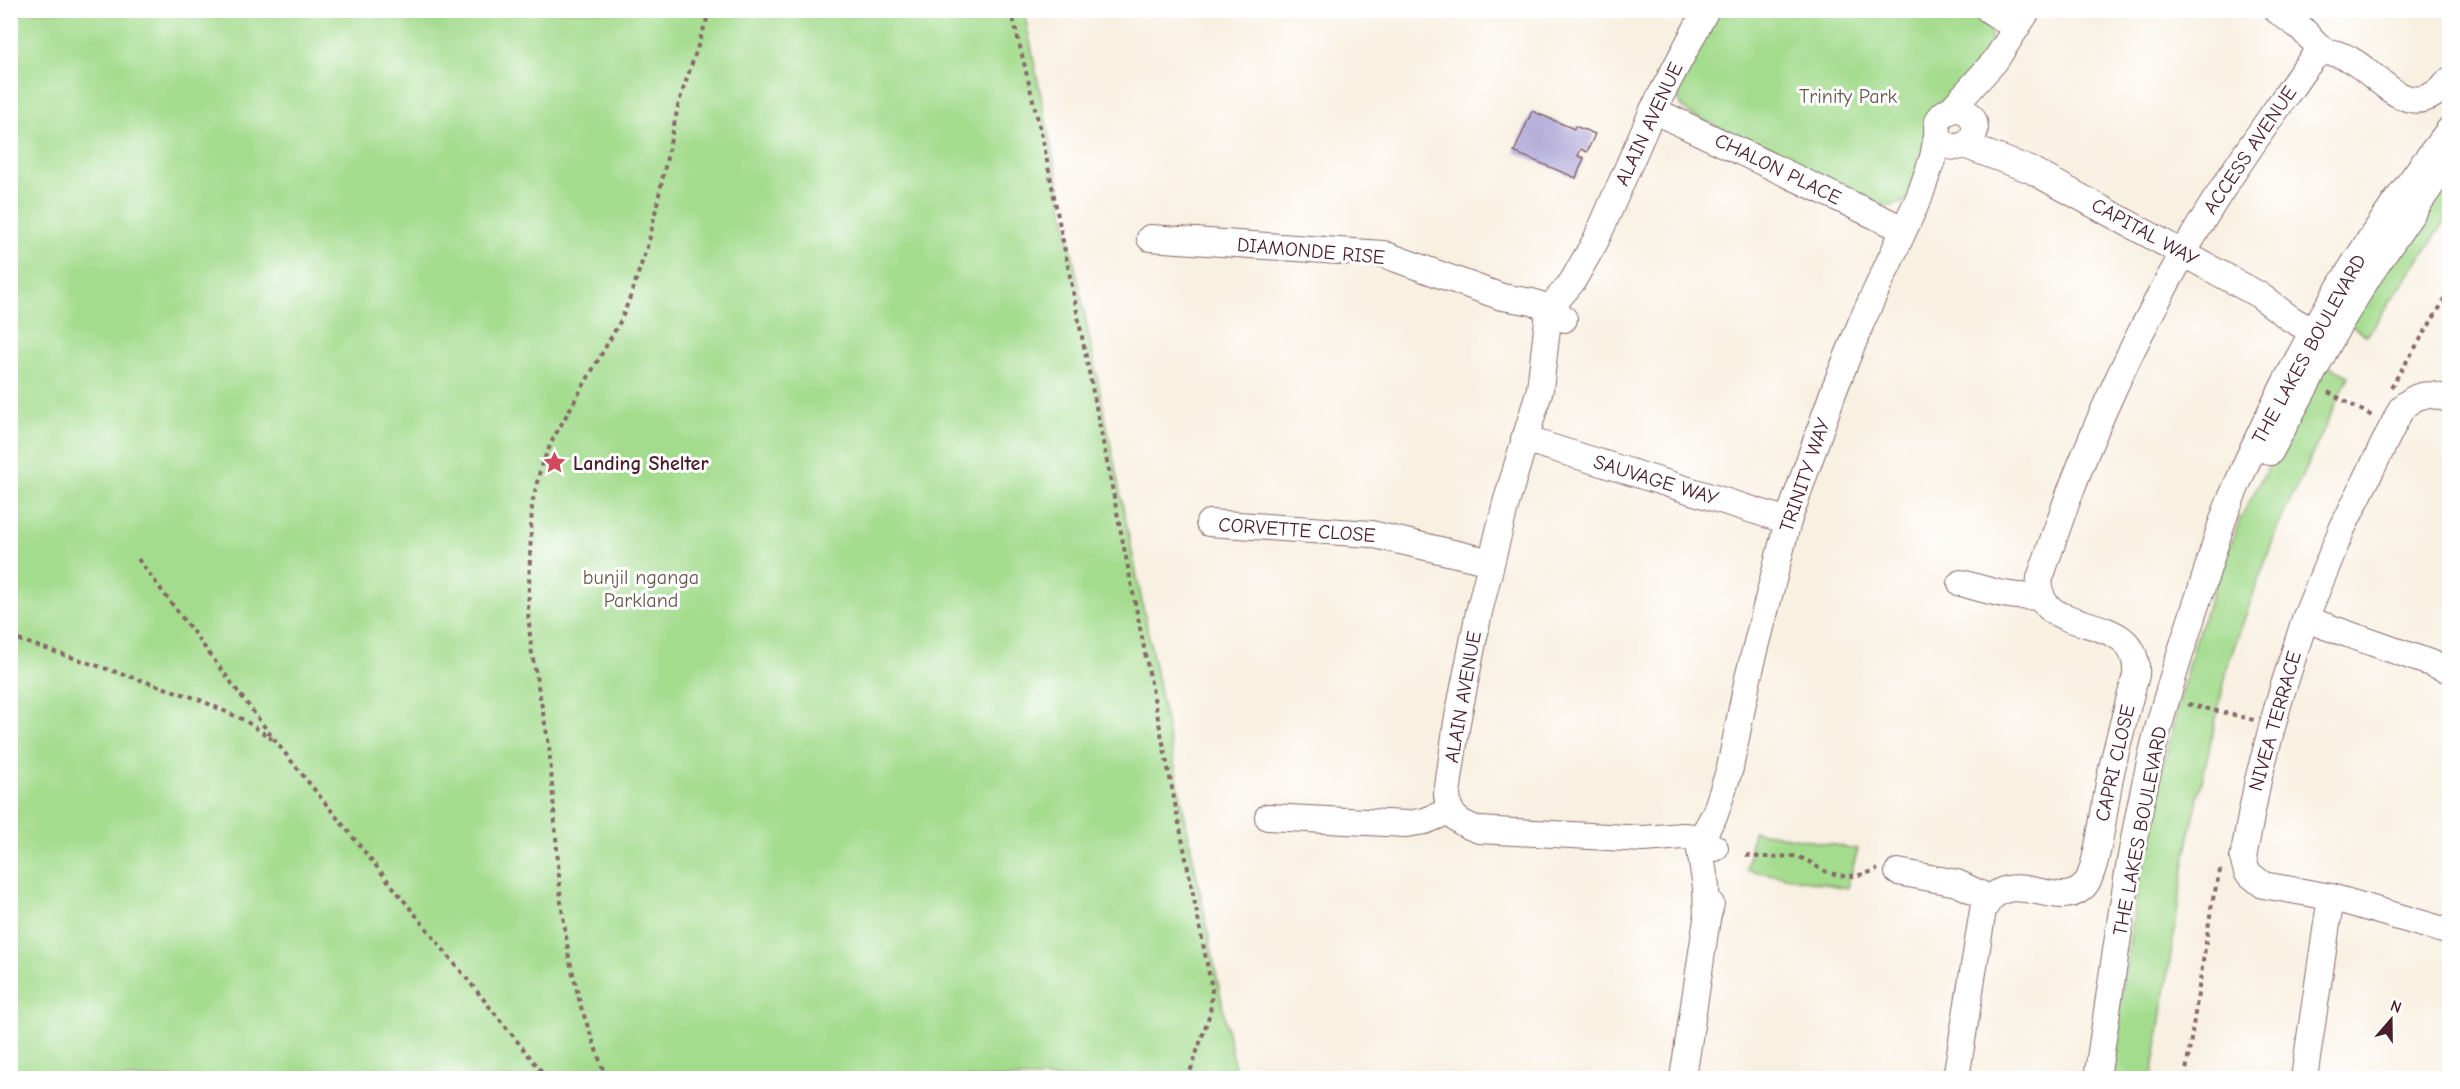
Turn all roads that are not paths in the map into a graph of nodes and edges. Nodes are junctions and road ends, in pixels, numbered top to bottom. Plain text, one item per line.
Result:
1 (1706, 10) edge
2 (1989, 10) edge
3 (2276, 10) edge
4 (2022, 19) edge
5 (2324, 52) junction
6 (2450, 80) edge
7 (1653, 110) junction
8 (2450, 129) edge
9 (1960, 130) junction
10 (2450, 158) edge
11 (1903, 229) junction
12 (1150, 238) dead end
13 (2184, 253) junction
14 (1555, 316) junction
15 (2325, 331) junction
16 (2438, 397) edge
17 (1524, 439) junction
18 (1788, 521) junction
19 (1209, 523) dead end
20 (1491, 562) junction
21 (1961, 583) dead end
22 (2202, 587) junction
23 (2040, 596) junction
24 (2305, 619) junction
25 (2450, 670) edge
26 (1450, 811) junction
27 (1268, 817) dead end
28 (1705, 846) junction
29 (1892, 869) road end
30 (2331, 897) junction
31 (1989, 898) junction
32 (2450, 932) edge
33 (1683, 1078) edge
34 (1956, 1078) edge
35 (2097, 1078) edge
36 (2304, 1078) edge

1 - 7 street, ALAIN AVENUE
2 - 4 street
3 - 5 street
4 - 9 street, TRINITY WAY
5 - 6 street
5 - 13 street, ACCESS AVENUE
7 - 11 street, CHALON PLACE
7 - 14 street, ALAIN AVENUE
8 - 15 street, THE LAKES BOULEVARD
9 - 11 street, TRINITY WAY
9 - 13 street, CAPITAL WAY
10 - 15 street, THE LAKES BOULEVARD
11 - 18 street, TRINITY WAY
12 - 14 street, DIAMONDE RISE
13 - 15 street, CAPITAL WAY
13 - 23 street
14 - 17 street, ALAIN AVENUE
15 - 22 street, THE LAKES BOULEVARD
15 - 22 street, THE LAKES BOULEVARD
16 - 24 street, NIVEA TERRACE
17 - 18 street, SAUVAGE WAY
17 - 20 street, ALAIN AVENUE
18 - 28 street, TRINITY WAY
19 - 20 street, CORVETTE CLOSE
20 - 26 street, ALAIN AVENUE
21 - 23 street
22 - 35 street, THE LAKES BOULEVARD
23 - 31 street, CAPRI CLOSE
24 - 25 street
24 - 30 street, NIVEA TERRACE
26 - 27 street
26 - 28 street
28 - 33 street, TRINITY WAY
29 - 31 street
30 - 32 street, NIVEA TERRACE
30 - 36 street
31 - 34 street

